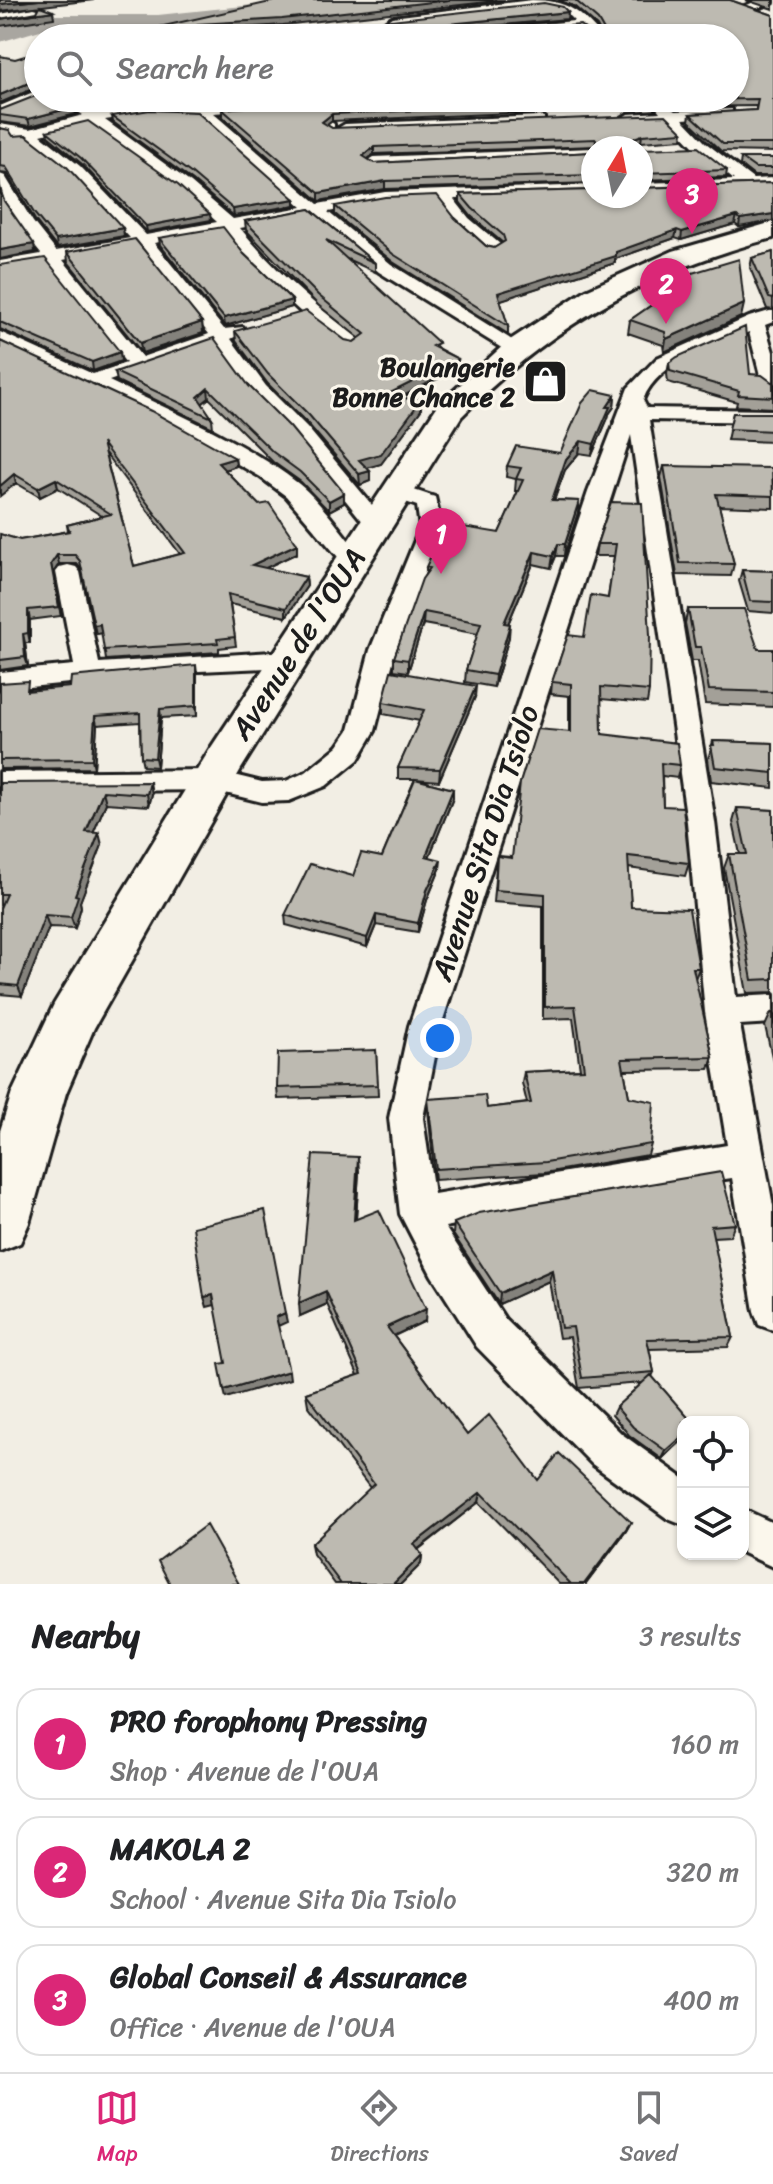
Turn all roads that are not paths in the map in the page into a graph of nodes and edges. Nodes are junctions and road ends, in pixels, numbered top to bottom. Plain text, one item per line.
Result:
1 (771, 0) edge
2 (546, 1) edge
3 (34, 12) edge
4 (773, 16) edge
5 (0, 18) edge
6 (382, 24) edge
7 (584, 24) edge
8 (24, 100) edge
9 (0, 111) edge
10 (87, 112) edge
11 (115, 112) edge
12 (204, 112) edge
13 (309, 112) edge
14 (669, 112) edge
15 (730, 112) edge
16 (672, 115) junction
17 (92, 118) junction
18 (617, 118) edge
19 (550, 120) edge
20 (497, 121) junction
21 (0, 128) edge
22 (332, 128) junction
23 (31, 134) junction
24 (0, 144) edge
25 (581, 152) edge
26 (362, 153) junction
27 (536, 154) junction
28 (716, 158) junction
29 (744, 158) edge
30 (0, 179) edge
31 (748, 183) junction
32 (773, 183) edge
33 (653, 187) edge
34 (581, 188) edge
35 (581, 190) edge
36 (410, 194) junction
37 (442, 194) junction
38 (311, 208) junction
39 (228, 223) junction
40 (773, 230) edge
41 (142, 240) junction
42 (494, 248) edge
43 (55, 258) junction
44 (0, 266) edge
45 (310, 311) junction
46 (287, 317) edge
47 (764, 318) edge
48 (249, 327) edge
49 (220, 336) junction
50 (0, 338) edge
51 (353, 343) edge
52 (513, 349) junction
53 (137, 364) junction
54 (91, 381) junction
55 (773, 387) edge
56 (636, 401) junction
57 (773, 416) edge
58 (386, 507) junction
59 (352, 559) junction
60 (68, 572) dead end
61 (288, 659) junction
62 (88, 673) junction
63 (0, 681) edge
64 (213, 780) junction
65 (0, 782) edge
66 (773, 1009) edge
67 (721, 1012) junction
68 (747, 1159) junction
69 (418, 1214) junction
70 (0, 1223) edge
71 (773, 1311) edge
72 (677, 1500) edge
73 (749, 1534) edge
74 (773, 1545) edge

1 - 4 street
2 - 6 street
2 - 7 street
3 - 5 street
8 - 9 street
10 - 17 street
11 - 17 street
12 - 38 street
13 - 22 street
14 - 16 street
15 - 16 street
16 - 18 street
16 - 28 street
17 - 23 street
17 - 39 street
19 - 20 street
20 - 22 street
20 - 27 street
21 - 23 street
22 - 26 street
23 - 24 street
23 - 41 street
25 - 27 street
26 - 27 street
26 - 36 street
27 - 34 street
28 - 29 street
28 - 31 street
30 - 43 street
31 - 32 street
31 - 33 street
35 - 37 street
36 - 37 street
36 - 38 street
37 - 42 street
38 - 39 street
38 - 52 street
39 - 41 street
39 - 45 street
40 - 52 main road, Avenue de l'OUA
41 - 43 street
41 - 49 street
43 - 44 street
43 - 53 street
45 - 46 street
45 - 51 street
47 - 55 street
47 - 56 street, Avenue Sita Dia Tsiolo
48 - 49 street
49 - 53 street
49 - 58 street
50 - 54 street
52 - 58 main road, Avenue de l'OUA
53 - 54 street
54 - 59 street
56 - 57 street
56 - 67 street
56 - 69 street, Avenue Sita Dia Tsiolo
58 - 59 main road, Avenue de l'OUA
58 - 64 street
59 - 61 main road, Avenue de l'OUA
60 - 62 street
61 - 62 street
61 - 64 main road, Avenue de l'OUA
62 - 63 street
64 - 65 street
64 - 70 main road, Avenue de l'OUA
66 - 67 street
67 - 68 street
68 - 69 street
68 - 71 street
69 - 72 street, Avenue Sita Dia Tsiolo
73 - 74 street

